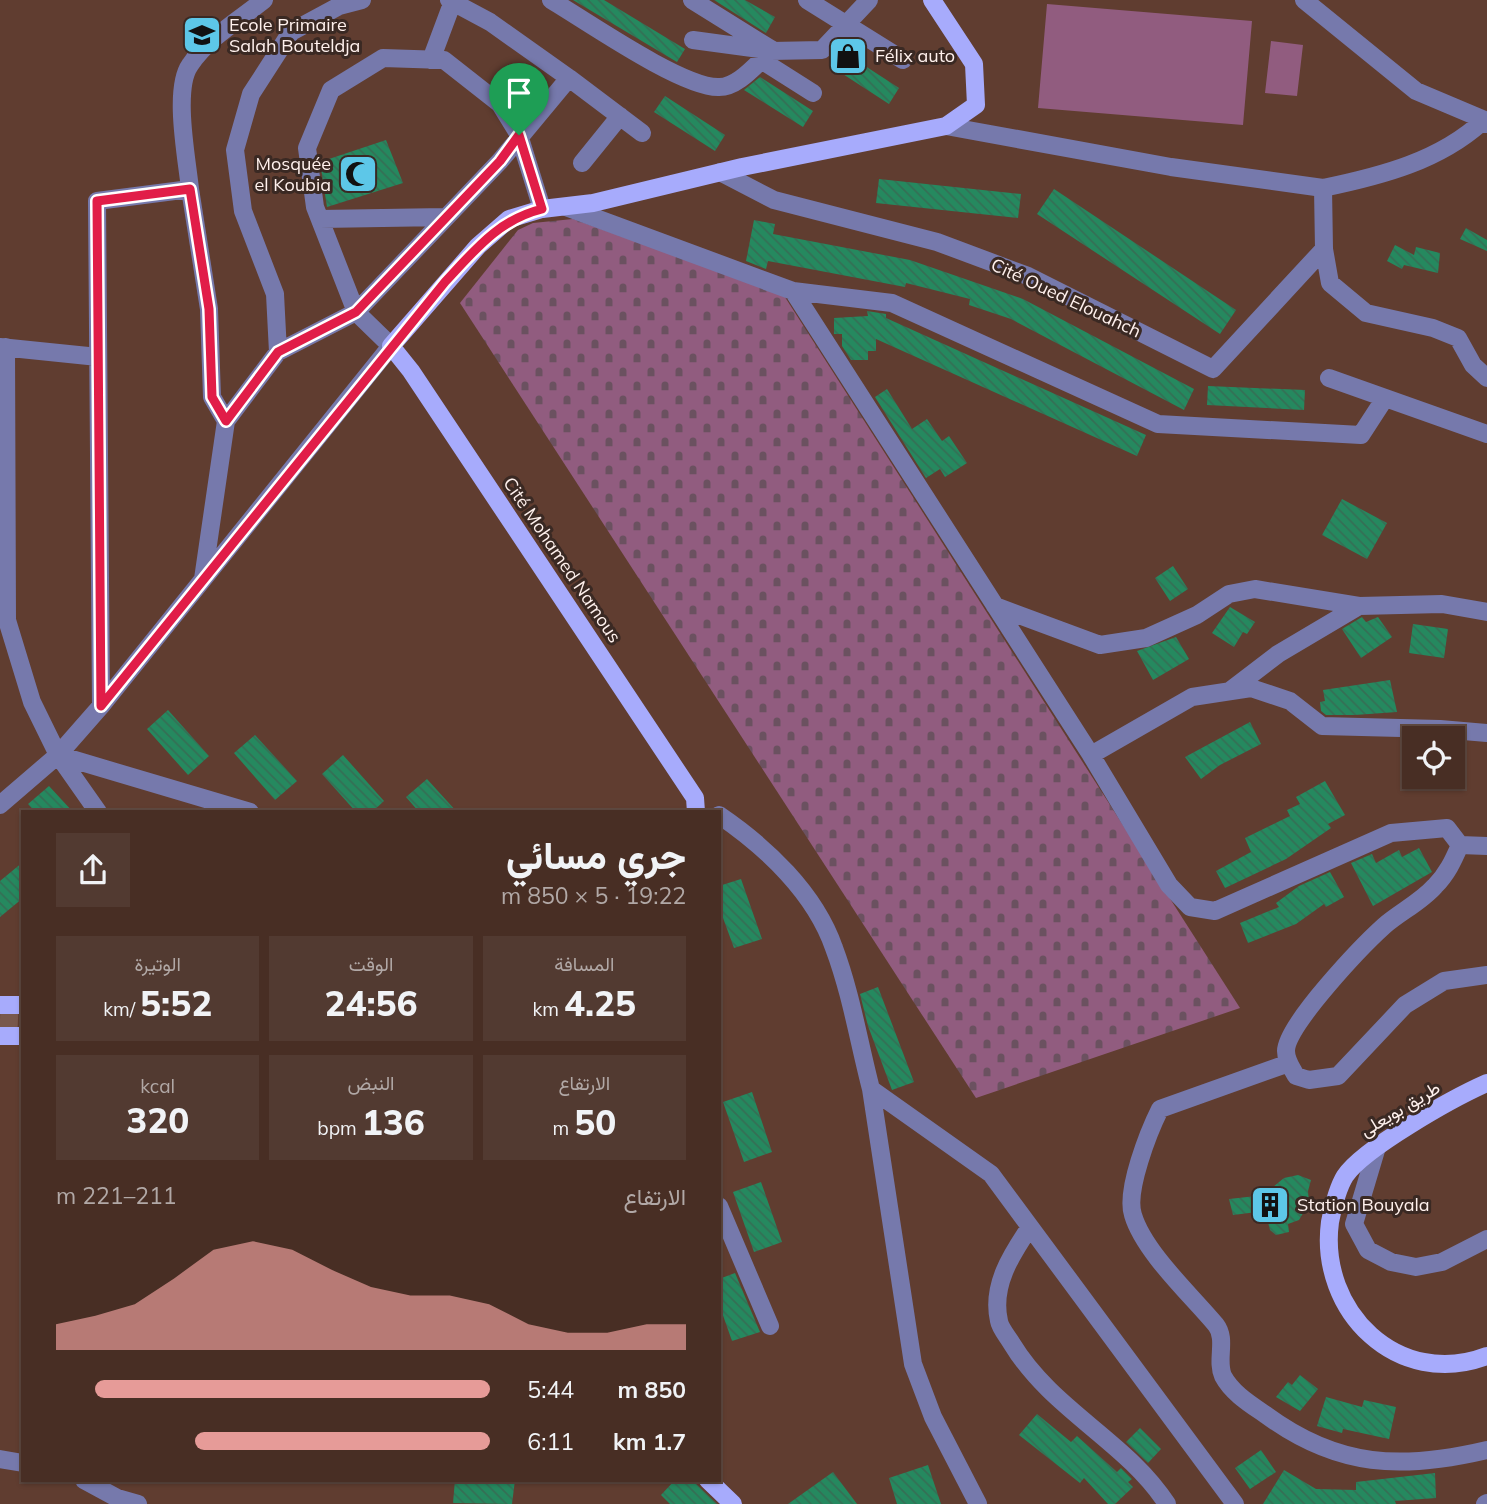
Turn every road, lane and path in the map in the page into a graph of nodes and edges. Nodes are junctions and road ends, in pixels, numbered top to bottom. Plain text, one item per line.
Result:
1 (264, 0) edge
2 (362, 0) edge
3 (551, 0) edge
4 (692, 0) edge
5 (807, 0) edge
6 (869, 0) edge
7 (932, 0) edge
8 (1304, 0) edge
9 (451, 1) edge
10 (846, 24) junction
11 (693, 40) dead end
12 (768, 54) junction
13 (431, 60) junction
14 (903, 60) dead end
15 (569, 78) junction
16 (813, 93) dead end
17 (620, 116) junction
18 (1486, 122) edge
19 (946, 126) junction
20 (642, 133) dead end
21 (519, 135) junction
22 (582, 163) dead end
23 (720, 172) junction
24 (1323, 188) junction
25 (190, 189) junction
26 (566, 207) junction
27 (542, 209) junction
28 (445, 217) junction
29 (320, 219) junction
30 (1324, 249) junction
31 (793, 291) junction
32 (356, 312) junction
33 (391, 346) junction
34 (3, 347) edge
35 (278, 352) junction
36 (98, 357) junction
37 (1329, 378) dead end
38 (1487, 378) edge
39 (1385, 398) junction
40 (226, 421) junction
41 (1487, 434) edge
42 (203, 579) junction
43 (995, 606) junction
44 (1359, 606) junction
45 (1487, 612) edge
46 (1228, 692) junction
47 (101, 706) junction
48 (1487, 733) edge
49 (58, 755) junction
50 (1091, 755) junction
51 (191, 794) junction
52 (0, 805) edge
53 (696, 805) edge
54 (97, 810) edge
55 (203, 810) edge
56 (243, 810) edge
57 (721, 816) edge
58 (1460, 845) junction
59 (1487, 846) edge
60 (1487, 975) edge
61 (0, 1004) edge
62 (21, 1005) edge
63 (0, 1035) edge
64 (21, 1036) edge
65 (1289, 1063) junction
66 (1487, 1083) edge
67 (871, 1090) junction
68 (1377, 1147) junction
69 (721, 1211) edge
70 (1030, 1227) junction
71 (1487, 1239) edge
72 (770, 1326) dead end
73 (1487, 1356) edge
74 (1487, 1450) edge
75 (0, 1459) edge
76 (21, 1463) edge
77 (89, 1482) edge
78 (710, 1482) edge
79 (118, 1494) edge
80 (138, 1504) edge
81 (733, 1504) edge
82 (978, 1504) edge
83 (1167, 1504) edge
84 (1235, 1504) edge

1 - 25 street
2 - 35 street
3 - 12 street
4 - 12 street
5 - 10 street
6 - 10 street
7 - 19 main road
8 - 18 street
9 - 13 street
9 - 15 street
10 - 12 street
10 - 14 street
11 - 12 street
12 - 16 street
13 - 21 street, Cité Mohamed Namous
13 - 29 street, Cité Mohamed Namous
15 - 17 street
15 - 21 street
17 - 20 street
17 - 22 street
18 - 24 street
19 - 23 main road
19 - 24 street
21 - 27 street, Cité Mohamed Namous
21 - 28 street
23 - 26 main road
23 - 30 street, Cité Oued Elouahch
24 - 30 street
25 - 36 street
25 - 40 street
26 - 27 main road
26 - 31 street
27 - 33 main road
28 - 29 street
28 - 32 street
29 - 32 street, Cité Mohamed Namous
30 - 38 street
31 - 39 street
31 - 43 street
32 - 33 street, Cité Mohamed Namous
32 - 35 street
33 - 42 street
33 - 53 main road, Cité Mohamed Namous
34 - 36 street
34 - 49 street
35 - 40 street
36 - 47 street
37 - 39 street
39 - 41 street
40 - 42 street
42 - 47 street
43 - 44 street
43 - 50 street
44 - 45 street
44 - 46 street
46 - 48 street
46 - 50 street
47 - 49 street
49 - 51 street
49 - 52 street
49 - 54 street
50 - 58 street
51 - 55 street
51 - 56 street
57 - 67 street
58 - 59 street
58 - 65 street
60 - 65 street
61 - 62 main road
63 - 64 main road
65 - 74 street
66 - 68 main road, طريق بويعلى
67 - 70 street
67 - 82 street
68 - 71 street
68 - 73 main road, طريق بويعلى
69 - 72 street
70 - 83 street
70 - 84 street
75 - 76 street
77 - 79 street
78 - 81 main road
79 - 80 street

